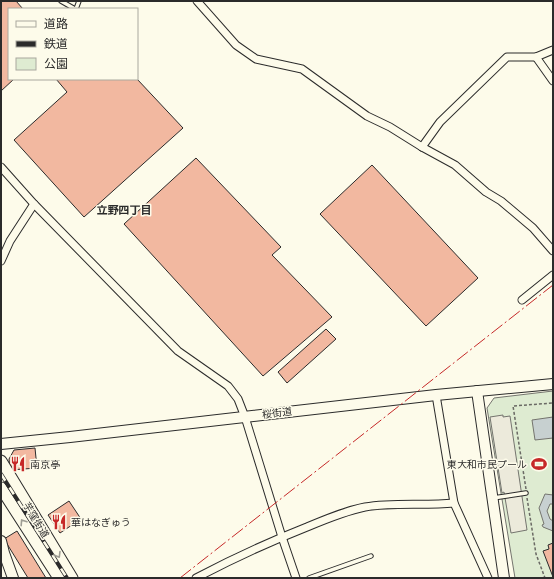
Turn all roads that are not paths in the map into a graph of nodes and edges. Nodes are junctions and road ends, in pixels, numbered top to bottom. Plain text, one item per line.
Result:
1 (61, 1) edge
2 (197, 1) edge
3 (73, 8) edge
4 (553, 50) edge
5 (536, 57) junction
6 (552, 78) edge
7 (422, 147) junction
8 (1, 167) edge
9 (34, 204) junction
10 (553, 251) edge
11 (1, 261) edge
12 (553, 275) edge
13 (522, 300) dead end
14 (553, 384) edge
15 (477, 391) junction
16 (436, 395) junction
17 (245, 417) junction
18 (1, 444) edge
19 (1, 462) edge
20 (1, 488) edge
21 (526, 493) road end
22 (492, 498) junction
23 (454, 503) junction
24 (282, 537) junction
25 (1, 541) edge
26 (371, 556) dead end
27 (13, 578) edge
28 (59, 578) edge
29 (72, 578) edge
30 (196, 578) edge
31 (296, 578) edge
32 (309, 578) edge
33 (488, 578) edge
34 (504, 578) edge

1 - 3 lane
2 - 7 street
4 - 5 street
5 - 6 street
5 - 7 street
7 - 10 street
8 - 9 street
9 - 11 street
9 - 17 street
12 - 13 street
14 - 15 street, 桜街道
15 - 16 street, 桜街道
15 - 22 street
16 - 17 street, 桜街道
16 - 23 street
17 - 18 street, 桜街道
17 - 24 street
19 -> 29 main road, 芋窪街道
28 -> 20 main road, 芋窪街道
21 - 22 lane
22 - 34 street
23 - 24 street
23 - 33 street
24 - 30 street
24 - 31 street
25 - 27 street
26 - 32 lane

